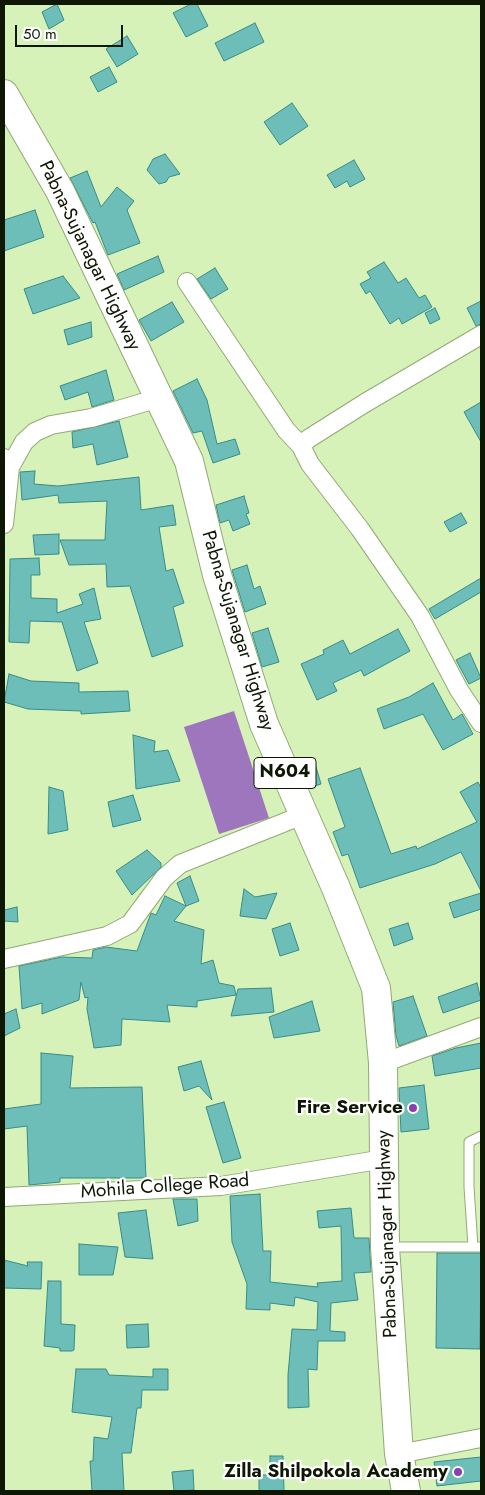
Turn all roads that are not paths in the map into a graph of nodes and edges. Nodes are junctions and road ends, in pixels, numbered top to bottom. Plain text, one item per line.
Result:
1 (4, 94) edge
2 (187, 282) dead end
3 (481, 335) edge
4 (159, 398) junction
5 (301, 446) junction
6 (7, 462) edge
7 (4, 524) edge
8 (481, 723) edge
9 (303, 816) junction
10 (4, 959) edge
11 (481, 1027) edge
12 (383, 1063) junction
13 (481, 1136) edge
14 (384, 1159) junction
15 (4, 1197) edge
16 (477, 1247) edge
17 (385, 1248) junction
18 (481, 1438) edge
19 (399, 1454) junction
20 (406, 1491) edge

1 - 4 highway, Pabna-Sujanagar Highway / N604
2 - 5 street
3 - 5 street
4 - 6 street
4 - 9 highway, Pabna-Sujanagar Highway / N604
5 - 8 street
6 - 7 street
9 - 10 street
9 - 12 highway, Pabna-Sujanagar Highway / N604
11 - 12 street
12 - 14 highway, Pabna-Sujanagar Highway / N604
13 - 16 lane
14 - 15 street, Mohila College Road
14 - 17 highway, Pabna-Sujanagar Highway / N604
16 - 17 lane
17 - 19 highway, Pabna-Sujanagar Highway / N604
18 - 19 street
19 - 20 highway, Pabna-Sujanagar Highway / N604

